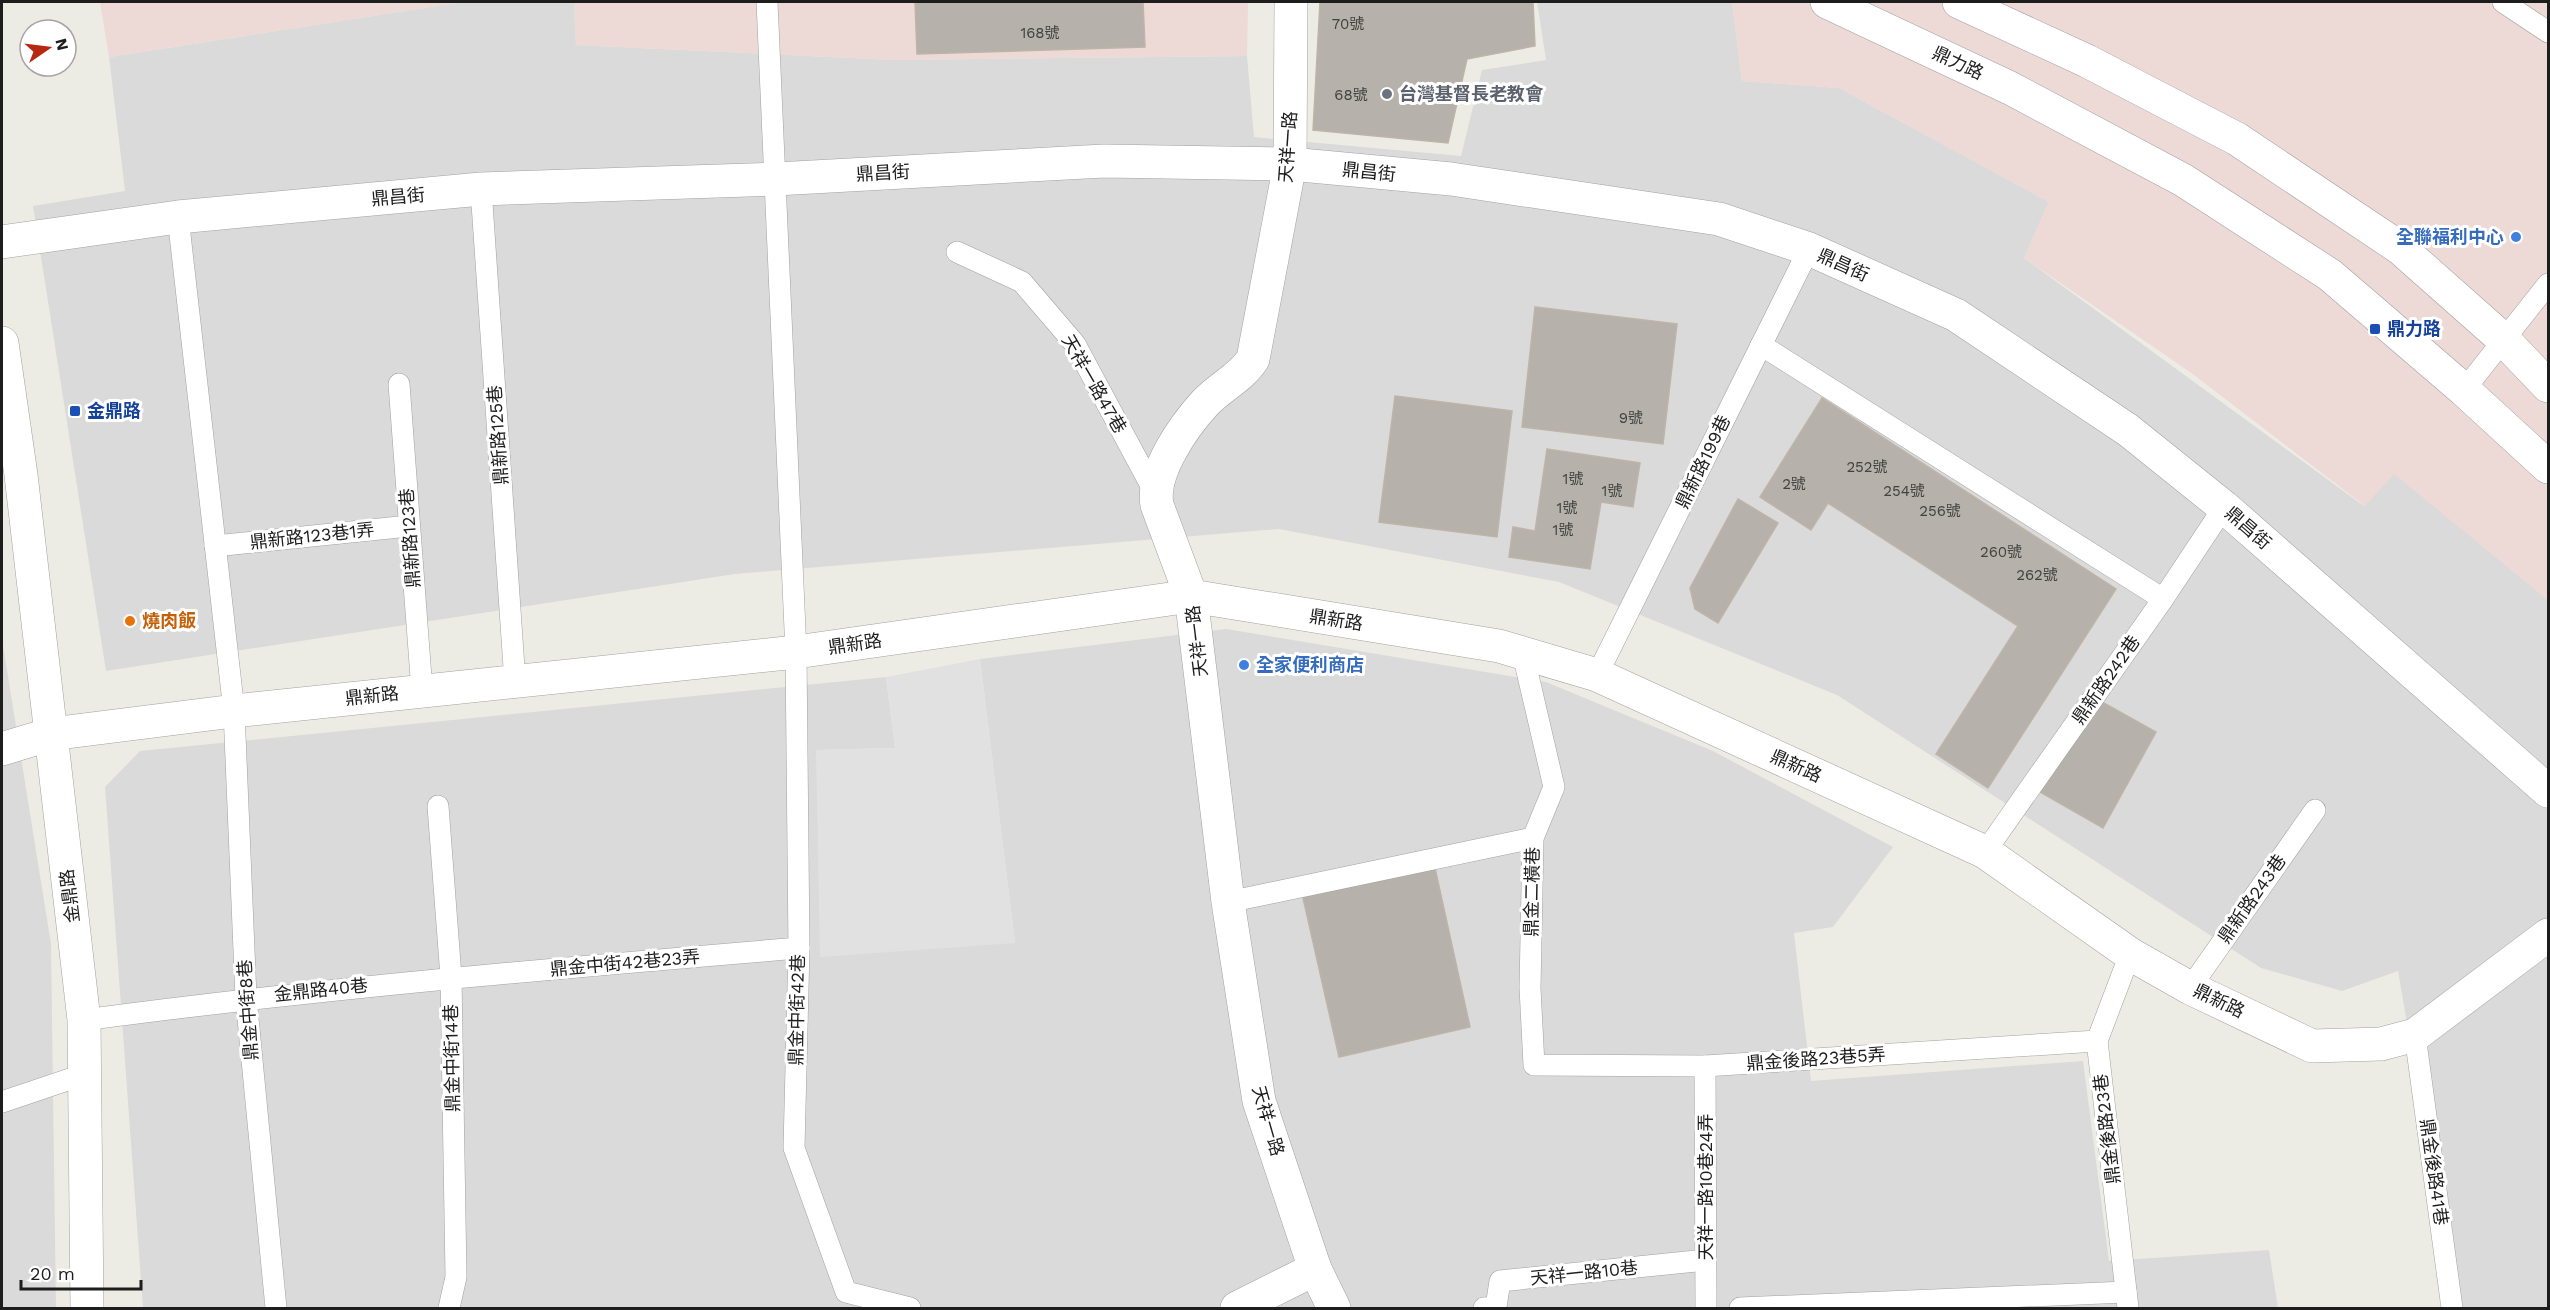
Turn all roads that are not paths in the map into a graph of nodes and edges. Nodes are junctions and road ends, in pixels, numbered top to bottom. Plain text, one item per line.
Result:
1 (767, 2) edge
2 (1291, 2) edge
3 (1827, 2) edge
4 (1959, 2) edge
5 (2504, 2) edge
6 (2548, 32) edge
7 (1290, 164) junction
8 (776, 179) junction
9 (481, 189) junction
10 (178, 217) junction
11 (2, 242) edge
12 (1809, 249) junction
13 (957, 252) dead end
14 (2548, 284) edge
15 (2504, 340) junction
16 (2, 344) edge
17 (1761, 345) junction
18 (399, 384) dead end
19 (2548, 386) edge
20 (2464, 390) junction
21 (2548, 467) edge
22 (11, 478) edge
23 (1155, 493) junction
24 (2224, 507) junction
25 (409, 526) junction
26 (215, 546) junction
27 (1191, 596) junction
28 (2163, 599) junction
29 (796, 652) junction
30 (1523, 654) junction
31 (1597, 675) junction
32 (515, 682) junction
33 (422, 691) junction
34 (234, 711) junction
35 (51, 734) junction
36 (2, 749) edge
37 (2548, 791) edge
38 (438, 806) dead end
39 (2315, 810) dead end
40 (1533, 838) junction
41 (1985, 852) junction
42 (1228, 902) junction
43 (2548, 935) edge
44 (799, 948) junction
45 (2130, 954) junction
46 (451, 977) junction
47 (2190, 988) junction
48 (246, 998) junction
49 (84, 1020) junction
50 (2415, 1035) junction
51 (2097, 1041) junction
52 (1534, 1065) joint
53 (1705, 1066) junction
54 (85, 1074) junction
55 (2, 1102) edge
56 (1706, 1260) junction
57 (1315, 1269) junction
58 (2127, 1300) edge
59 (1997, 1303) edge
60 (87, 1308) edge
61 (276, 1308) edge
62 (450, 1308) edge
63 (910, 1308) edge
64 (1237, 1308) edge
65 (1334, 1308) edge
66 (1484, 1308) edge
67 (1706, 1308) edge
68 (1740, 1308) edge
69 (2452, 1308) edge

1 - 8 lane, 鼎金中街42巷
2 - 7 street, 天祥一路
3 - 20 street, 鼎力路
4 - 15 street
5 - 6 lane
7 - 8 street, 鼎昌街
7 - 12 street, 鼎昌街
7 - 23 street, 天祥一路
8 - 9 street, 鼎昌街
8 - 29 lane, 鼎金中街42巷
9 - 10 street, 鼎昌街
9 - 32 lane, 鼎新路125巷
10 - 11 street, 鼎昌街
10 - 26 lane, 鼎金中街8巷
12 - 17 lane, 鼎新路199巷
12 - 24 street, 鼎昌街
13 - 23 lane, 天祥一路47巷
14 - 15 lane
15 - 19 street
15 - 20 lane
16 - 22 street, 金鼎路
17 - 28 lane
17 - 31 lane, 鼎新路199巷
18 - 25 lane, 鼎新路123巷
20 - 21 street, 鼎力路
22 - 35 street, 金鼎路
23 - 27 street, 天祥一路
24 - 28 lane, 鼎新路242巷
24 - 37 street, 鼎昌街
25 - 26 lane, 鼎新路123巷1弄
25 - 33 lane, 鼎新路123巷
26 - 34 lane, 鼎金中街8巷
27 - 29 street, 鼎新路
27 - 30 street, 鼎新路
27 - 42 street, 天祥一路
28 - 41 lane, 鼎新路242巷
29 - 32 street, 鼎新路
29 - 44 lane, 鼎金中街42巷
30 - 31 street, 鼎新路
30 - 40 lane, 鼎金二橫巷
31 - 41 street, 鼎新路
32 - 33 street, 鼎新路
33 - 34 street, 鼎新路
34 - 35 street, 鼎新路
34 - 48 lane, 鼎金中街8巷
35 - 36 street, 鼎新路
35 - 49 street, 金鼎路
38 - 46 lane, 鼎金中街14巷
39 - 47 lane, 鼎新路243巷
40 - 42 lane
40 - 52 lane, 鼎金二橫巷
41 - 45 street, 鼎新路
42 - 57 street, 天祥一路
43 - 50 street, 鼎新路
44 - 46 lane, 鼎金中街42巷23弄
44 - 63 lane, 鼎金中街42巷
45 - 47 street, 鼎新路
45 - 51 lane, 鼎金後路23巷
46 - 48 lane, 金鼎路40巷
46 - 62 lane, 鼎金中街14巷
47 - 50 street, 鼎新路
48 - 49 lane, 金鼎路40巷
48 - 61 lane, 鼎金中街8巷
49 - 54 street, 金鼎路
50 - 69 lane, 鼎金後路41巷
51 - 53 lane, 鼎金後路23巷5弄
51 - 58 lane, 鼎金後路23巷
52 - 53 lane, 鼎金後路23巷5弄
53 - 56 lane, 天祥一路10巷24弄
54 - 55 lane
54 - 60 street, 金鼎路
56 - 66 lane, 天祥一路10巷
56 - 67 lane, 天祥一路10巷24弄
57 - 64 street
57 - 65 street, 天祥一路
58 - 59 lane
59 - 68 lane

